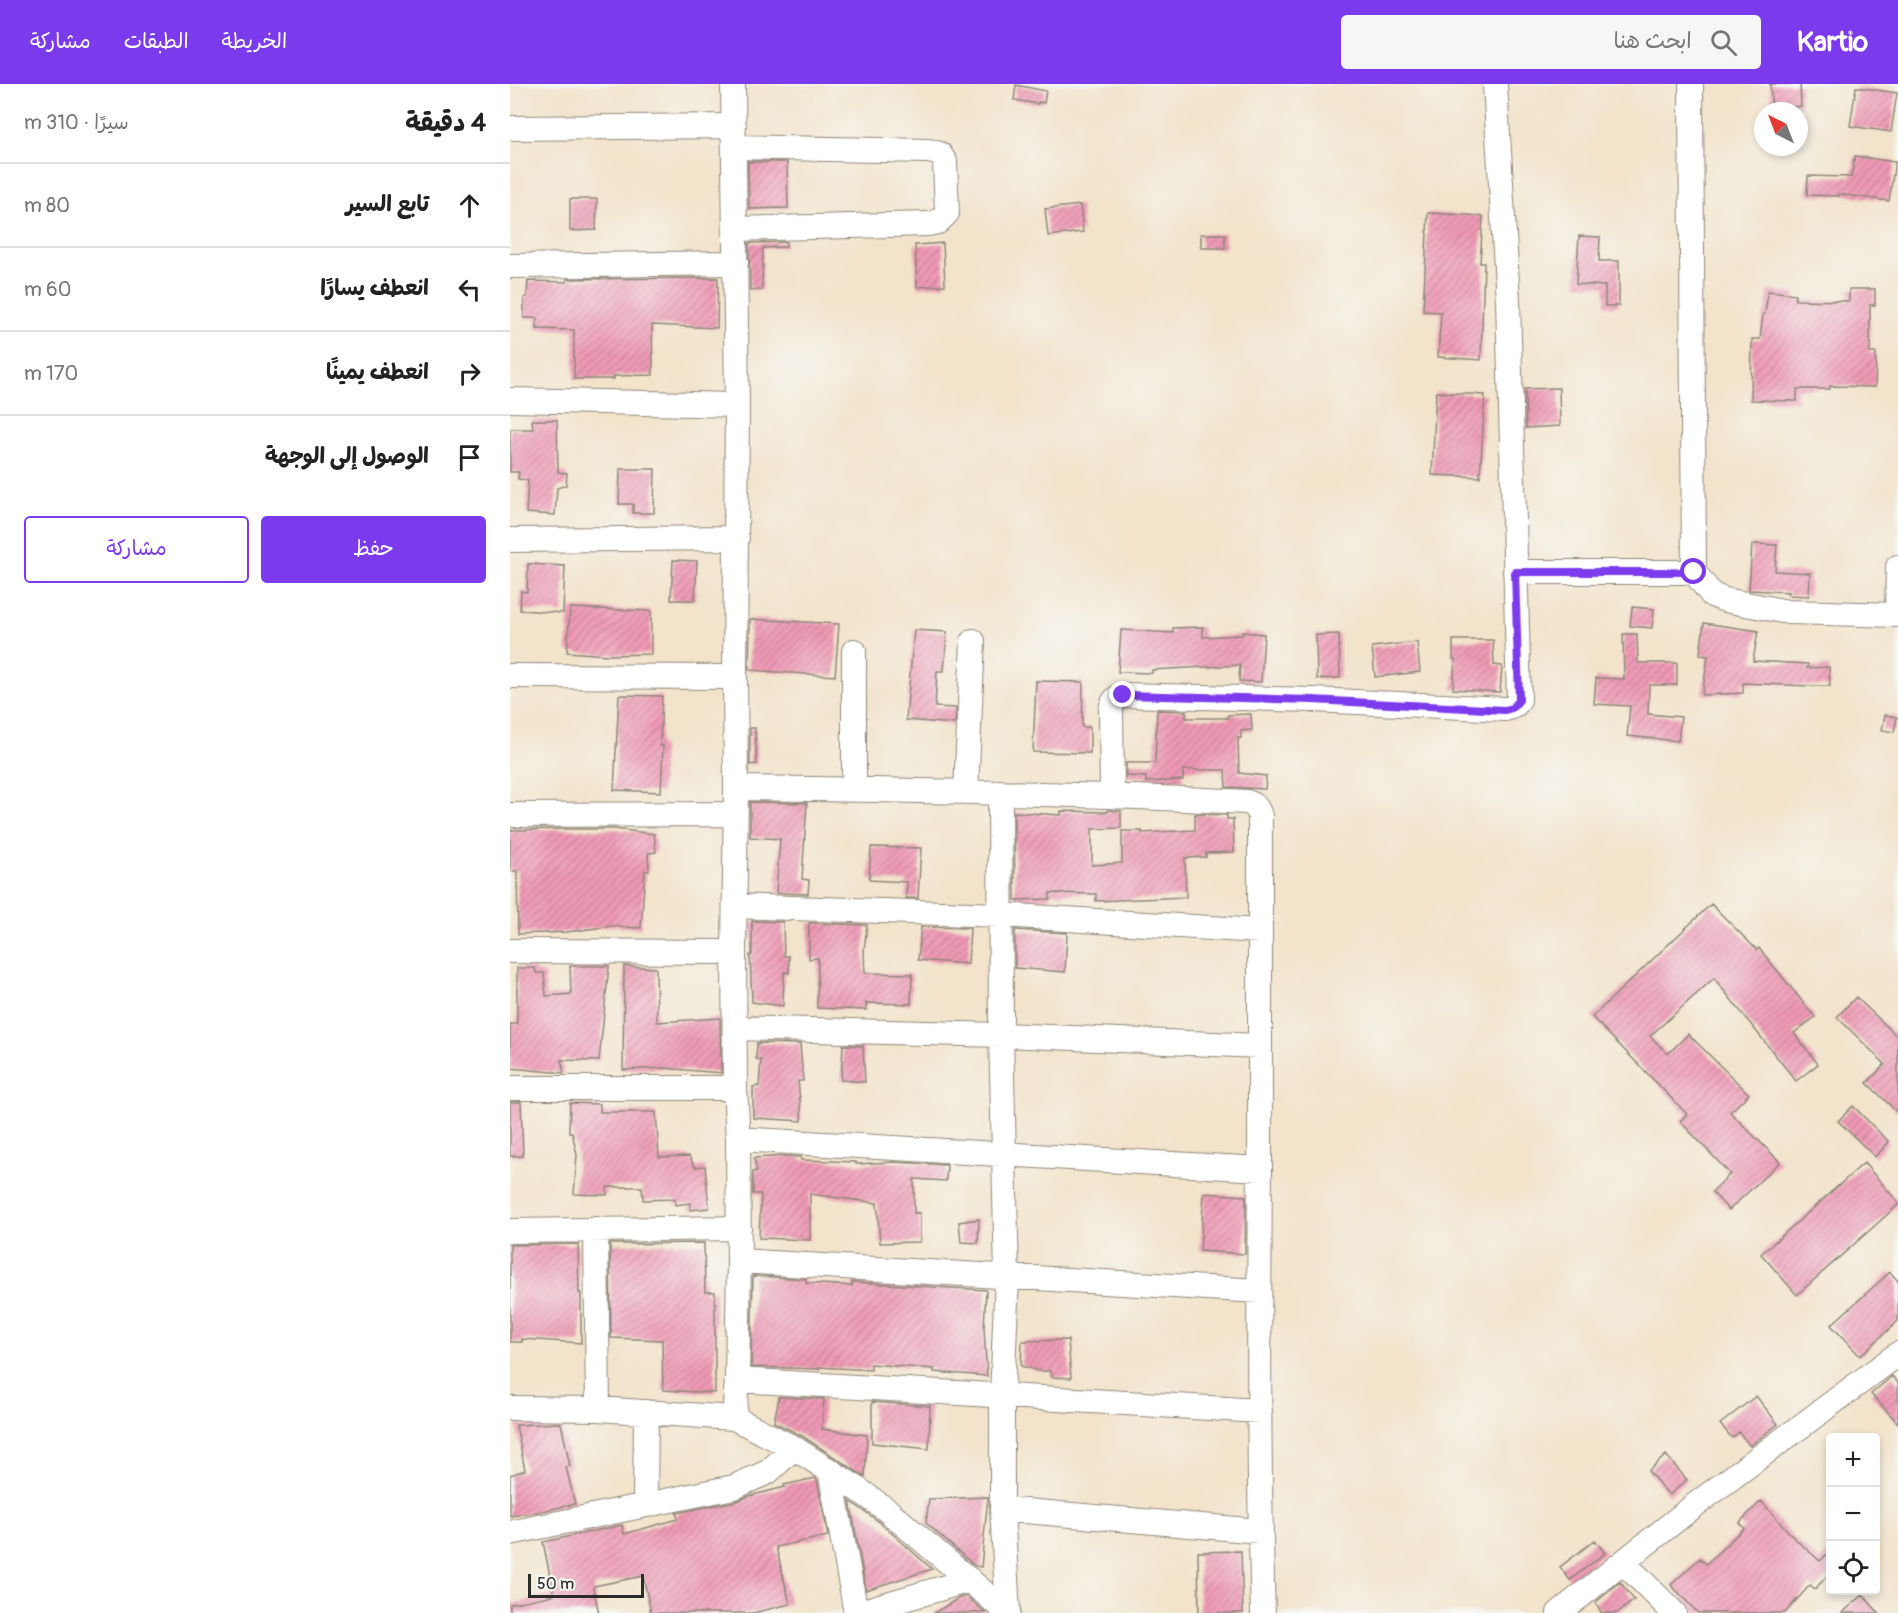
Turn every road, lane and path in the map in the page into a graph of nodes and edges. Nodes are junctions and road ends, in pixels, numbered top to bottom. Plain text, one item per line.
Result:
1 (734, 84) edge
2 (1495, 84) edge
3 (1691, 84) edge
4 (510, 128) edge
5 (734, 136) junction
6 (735, 229) junction
7 (736, 263) junction
8 (510, 266) edge
9 (510, 400) edge
10 (737, 405) junction
11 (737, 538) junction
12 (510, 540) edge
13 (1898, 567) edge
14 (1515, 572) junction
15 (1694, 572) junction
16 (1897, 615) edge
17 (973, 641) dead end
18 (854, 651) dead end
19 (510, 676) edge
20 (735, 677) junction
21 (736, 788) junction
22 (854, 790) junction
23 (966, 791) junction
24 (1000, 792) junction
25 (1112, 795) junction
26 (735, 814) junction
27 (510, 815) edge
28 (735, 906) junction
29 (1001, 915) junction
30 (1259, 931) junction
31 (510, 951) edge
32 (734, 952) junction
33 (735, 1028) junction
34 (1001, 1035) junction
35 (1260, 1046) junction
36 (510, 1088) edge
37 (735, 1088) junction
38 (738, 1139) junction
39 (1004, 1154) junction
40 (1260, 1169) junction
41 (739, 1228) junction
42 (596, 1229) junction
43 (510, 1231) edge
44 (739, 1261) junction
45 (1007, 1276) junction
46 (1259, 1291) junction
47 (1898, 1354) edge
48 (737, 1380) junction
49 (1002, 1397) junction
50 (510, 1408) edge
51 (598, 1409) junction
52 (1260, 1411) junction
53 (646, 1412) junction
54 (734, 1418) junction
55 (794, 1448) junction
56 (830, 1470) junction
57 (645, 1505) junction
58 (1002, 1509) junction
59 (1260, 1531) junction
60 (510, 1533) edge
61 (1623, 1562) junction
62 (970, 1580) junction
63 (856, 1613) edge
64 (1008, 1613) edge
65 (1263, 1613) edge
66 (1559, 1613) edge
67 (1674, 1613) edge

1 - 5 street
2 - 14 street
3 - 15 street
4 - 5 street
5 - 6 street
5 - 6 street
6 - 7 street
7 - 8 street
7 - 10 street
9 - 10 street
10 - 11 street
11 - 12 street
11 - 20 street
13 - 16 street
14 - 15 street
14 - 25 street
15 - 16 street
17 - 23 street
18 - 22 street
19 - 20 street
20 - 21 street
21 - 22 street
21 - 26 street
22 - 23 street
23 - 24 street
24 - 25 street
24 - 29 street
25 - 30 street
26 - 27 street
26 - 28 street
28 - 29 street
28 - 32 street
29 - 30 street
29 - 34 street
30 - 35 street
31 - 32 street
32 - 33 street
33 - 34 street
33 - 37 street
34 - 35 street
34 - 39 street
35 - 40 street
36 - 37 street
37 - 38 street
38 - 39 street
38 - 41 street
39 - 40 street
39 - 45 street
40 - 46 street
41 - 42 street
41 - 44 street
42 - 43 street
42 - 51 street
44 - 45 street
44 - 48 street
45 - 46 street
45 - 49 street
46 - 52 street
47 - 61 street
48 - 49 street
48 - 54 street
49 - 52 street
49 - 58 street
50 - 51 street
51 - 53 street
52 - 59 street
53 - 54 street
53 - 57 street
54 - 55 street
55 - 56 street
55 - 57 street
56 - 62 street
56 - 63 street
57 - 60 street
58 - 59 street
58 - 64 street
59 - 65 street
61 - 66 street
61 - 67 street
62 - 63 street
62 - 64 street

